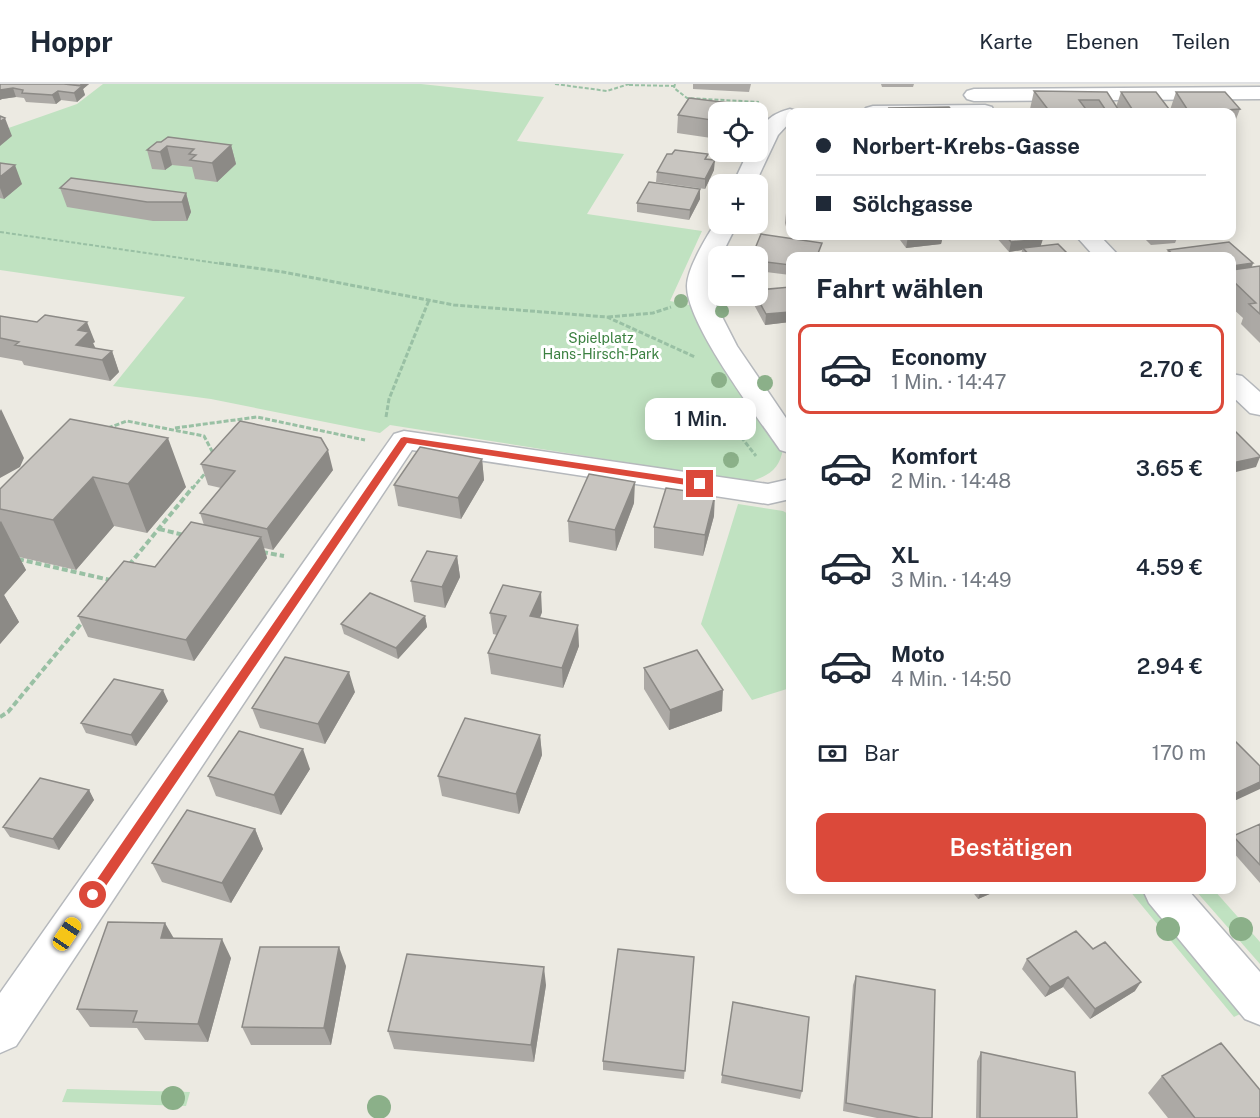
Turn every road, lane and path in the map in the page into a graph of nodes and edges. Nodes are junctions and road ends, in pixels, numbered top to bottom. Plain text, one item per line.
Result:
1 (555, 84) edge
2 (629, 84) edge
3 (675, 85) edge
4 (1260, 93) edge
5 (749, 102) edge
6 (975, 102) edge
7 (914, 108) edge
8 (786, 116) edge
9 (749, 174) edge
10 (0, 232) edge
11 (722, 234) edge
12 (1091, 240) edge
13 (1103, 252) edge
14 (429, 300) junction
15 (675, 306) dead end
16 (607, 317) junction
17 (730, 356) junction
18 (1239, 383) edge
19 (1260, 407) edge
20 (171, 429) junction
21 (99, 432) edge
22 (395, 433) junction
23 (786, 438) edge
24 (217, 459) edge
25 (210, 468) edge
26 (786, 490) edge
27 (159, 530) junction
28 (194, 537) edge
29 (252, 549) edge
30 (12, 558) dead end
31 (319, 564) junction
32 (123, 573) edge
33 (116, 582) edge
34 (87, 616) edge
35 (0, 717) edge
36 (1166, 894) edge
37 (1260, 1004) edge
38 (0, 1031) edge

1 - 2 path
2 - 3 path
3 - 5 path
4 - 6 street
6 - 7 street
8 - 9 street
10 - 14 path
11 - 17 street
12 - 13 street
14 - 16 path
14 - 22 path
15 - 16 path
16 - 17 path
17 - 23 street
18 - 19 street
20 - 21 path
20 - 22 path
20 - 24 path
22 - 26 street
22 - 31 street
25 - 27 path
27 - 28 path
27 - 32 path
29 - 31 path
30 - 33 path
31 - 38 street
34 - 35 path
36 - 37 street

